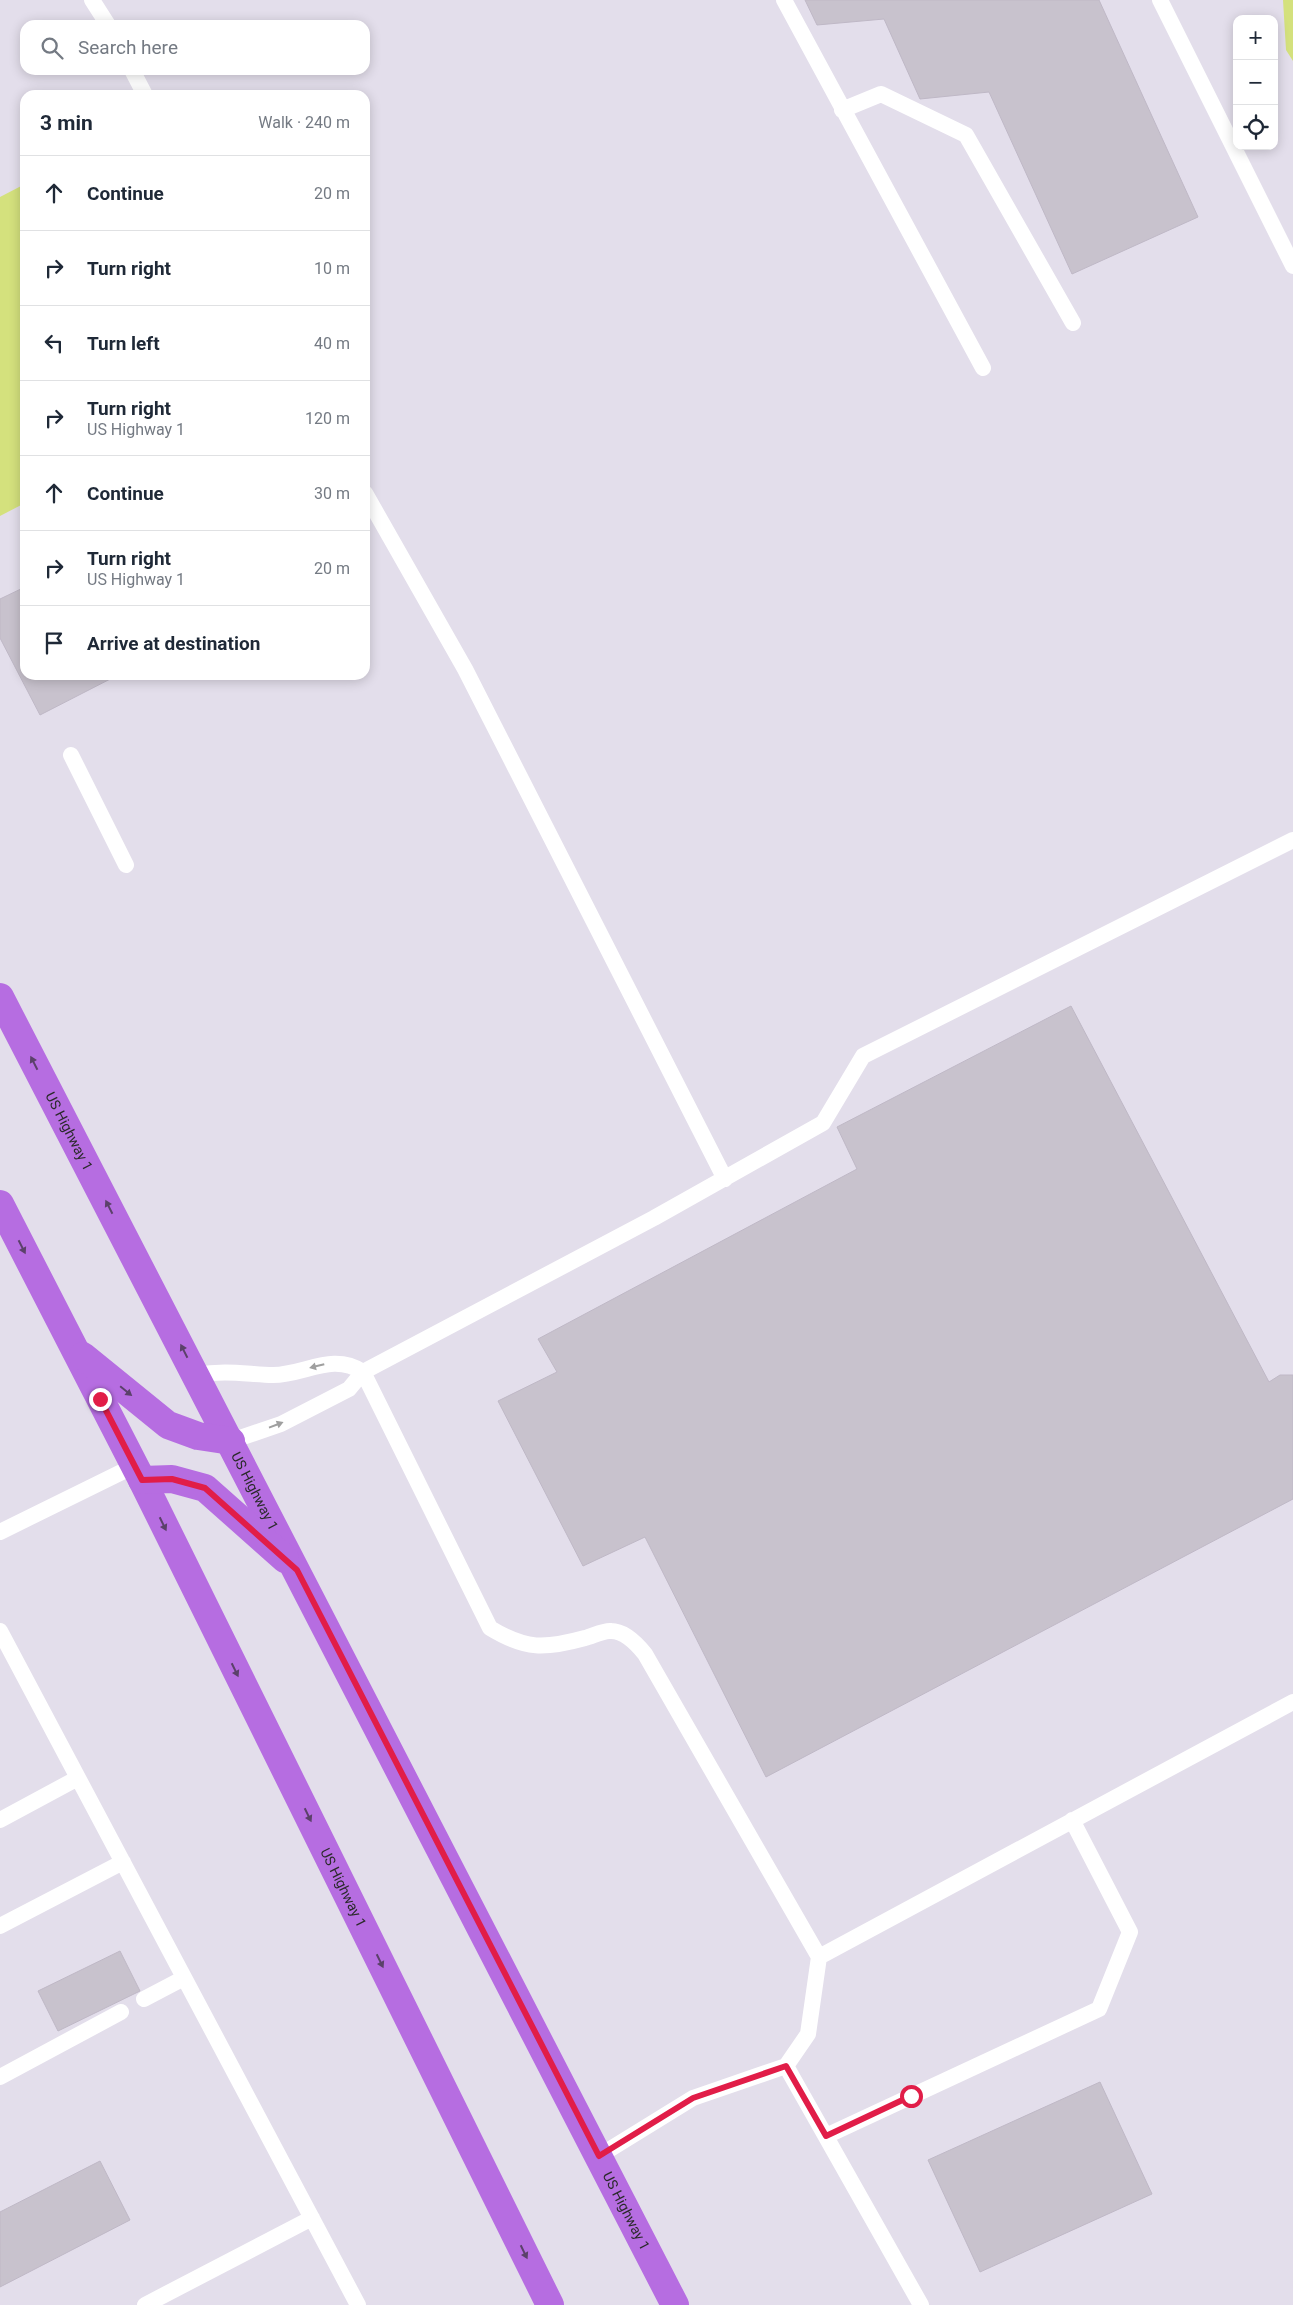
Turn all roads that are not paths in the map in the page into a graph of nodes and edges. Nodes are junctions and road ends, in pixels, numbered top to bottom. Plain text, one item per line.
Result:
1 (92, 0) edge
2 (784, 0) edge
3 (1160, 0) edge
4 (105, 20) edge
5 (135, 75) edge
6 (142, 90) edge
7 (842, 110) junction
8 (1293, 266) edge
9 (1073, 323) dead end
10 (984, 368) dead end
11 (370, 502) edge
12 (71, 755) dead end
13 (1293, 840) edge
14 (126, 865) dead end
15 (0, 997) edge
16 (725, 1179) junction
17 (0, 1204) edge
18 (74, 1349) junction
19 (363, 1372) junction
20 (196, 1375) junction
21 (230, 1441) junction
22 (138, 1473) junction
23 (0, 1532) edge
24 (297, 1570) junction
25 (0, 1630) edge
26 (1293, 1702) edge
27 (78, 1778) junction
28 (0, 1820) edge
29 (1072, 1820) junction
30 (123, 1862) junction
31 (0, 1926) edge
32 (819, 1957) junction
33 (184, 1978) junction
34 (144, 1999) dead end
35 (121, 2012) dead end
36 (786, 2066) junction
37 (0, 2077) edge
38 (826, 2136) junction
39 (599, 2156) junction
40 (312, 2218) junction
41 (145, 2305) edge
42 (358, 2305) edge
43 (550, 2305) edge
44 (675, 2305) edge
45 (921, 2305) edge

1 - 4 lane
2 - 7 lane
3 - 8 lane
5 - 6 lane
7 - 9 lane
7 - 10 lane
11 - 16 lane
12 - 14 lane
13 - 16 lane
20 -> 15 main road, US Highway 1
16 - 19 lane
17 -> 18 main road, US Highway 1
18 -> 21 main road
18 - 22 main road, US Highway 1
19 -> 20 lane
21 -> 19 lane
19 - 32 lane
20 - 21 main road, US Highway 1
21 - 24 main road, US Highway 1
22 - 23 lane
22 - 24 main road
22 -> 43 main road, US Highway 1
24 - 39 main road, US Highway 1
25 - 27 lane
26 - 29 lane
27 - 28 lane
27 - 30 lane
29 - 32 lane
29 - 38 lane
30 - 31 lane
30 - 33 lane
32 - 36 lane
33 - 34 lane
33 - 40 lane
35 - 37 lane
36 - 38 lane
36 - 39 lane
38 - 45 lane
39 - 44 main road, US Highway 1
40 - 41 lane
40 - 42 lane

